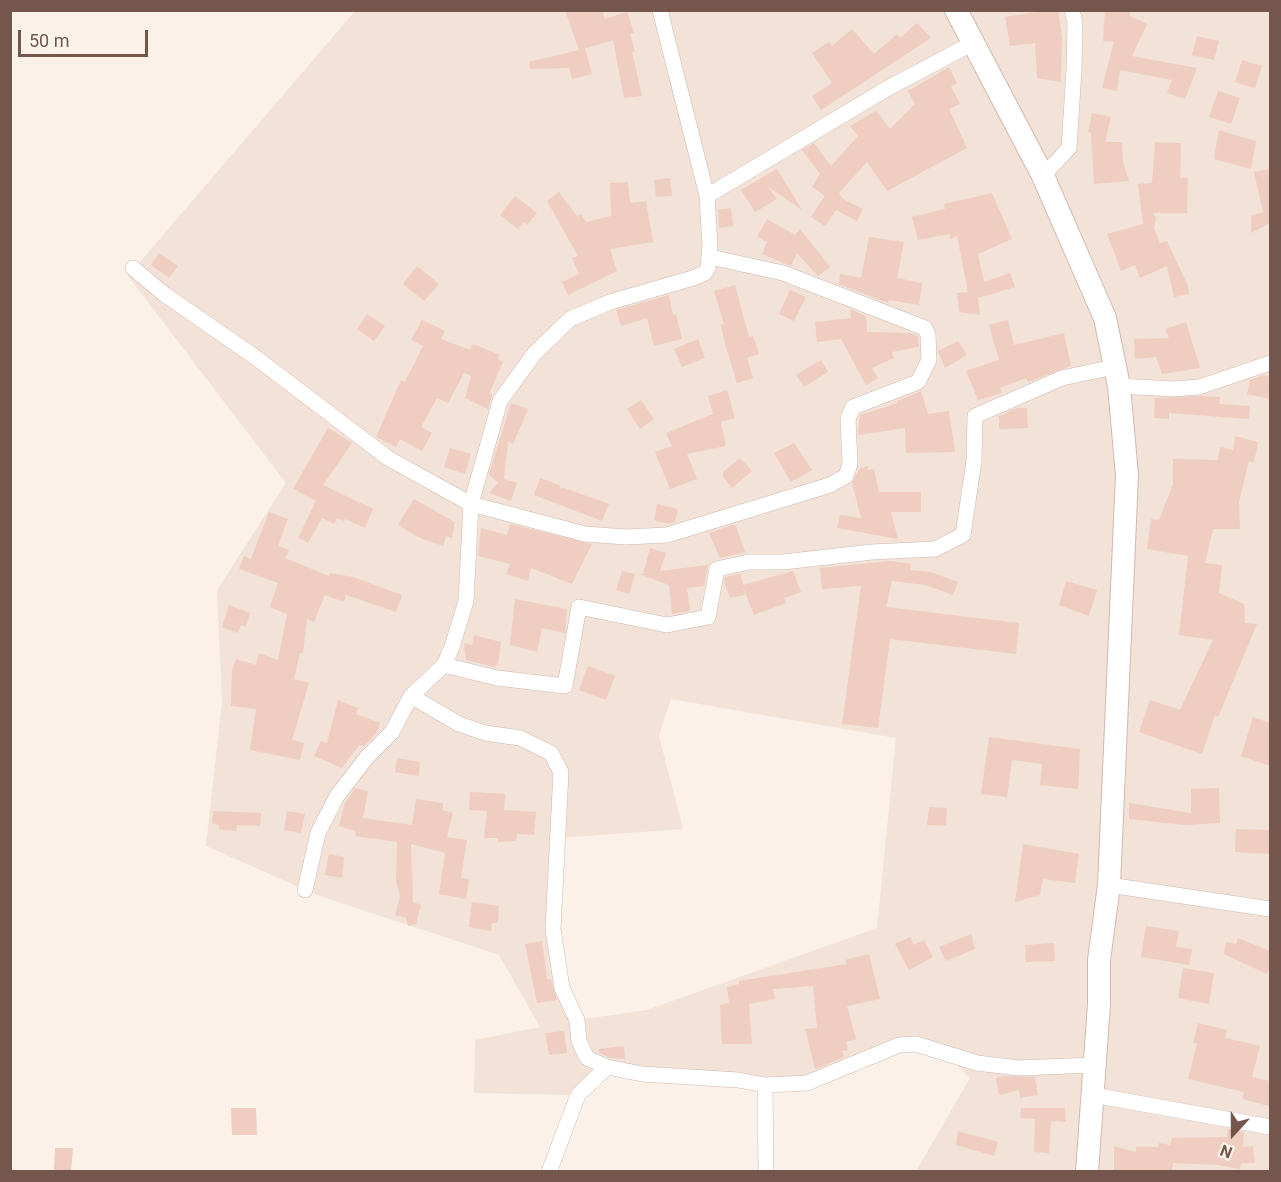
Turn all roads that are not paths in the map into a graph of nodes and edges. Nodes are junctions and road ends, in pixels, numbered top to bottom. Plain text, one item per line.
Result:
1 (660, 10) edge
2 (956, 10) edge
3 (1072, 10) edge
4 (973, 43) junction
5 (1043, 176) junction
6 (707, 196) junction
7 (710, 257) junction
8 (133, 267) dead end
9 (1270, 363) edge
10 (1117, 376) junction
11 (471, 504) junction
12 (444, 665) junction
13 (411, 696) junction
14 (1109, 885) junction
15 (304, 890) dead end
16 (1270, 909) edge
17 (1094, 1065) junction
18 (607, 1067) junction
19 (765, 1085) junction
20 (1093, 1095) junction
21 (1270, 1127) edge
22 (549, 1172) edge
23 (766, 1172) edge
24 (1087, 1172) edge

1 - 6 street
2 - 4 main road
3 - 5 street
4 - 5 main road
4 - 6 street
5 - 10 main road
6 - 7 street
7 - 11 street
7 - 11 street
8 - 11 street
9 - 10 street
10 - 12 street
10 - 14 main road
11 - 12 street
12 - 13 street
13 - 15 street
13 - 18 street
14 - 16 street
14 - 17 main road
17 - 19 street
17 - 20 main road
18 - 19 street
18 - 22 street
19 - 23 street
20 - 21 street
20 - 24 main road

